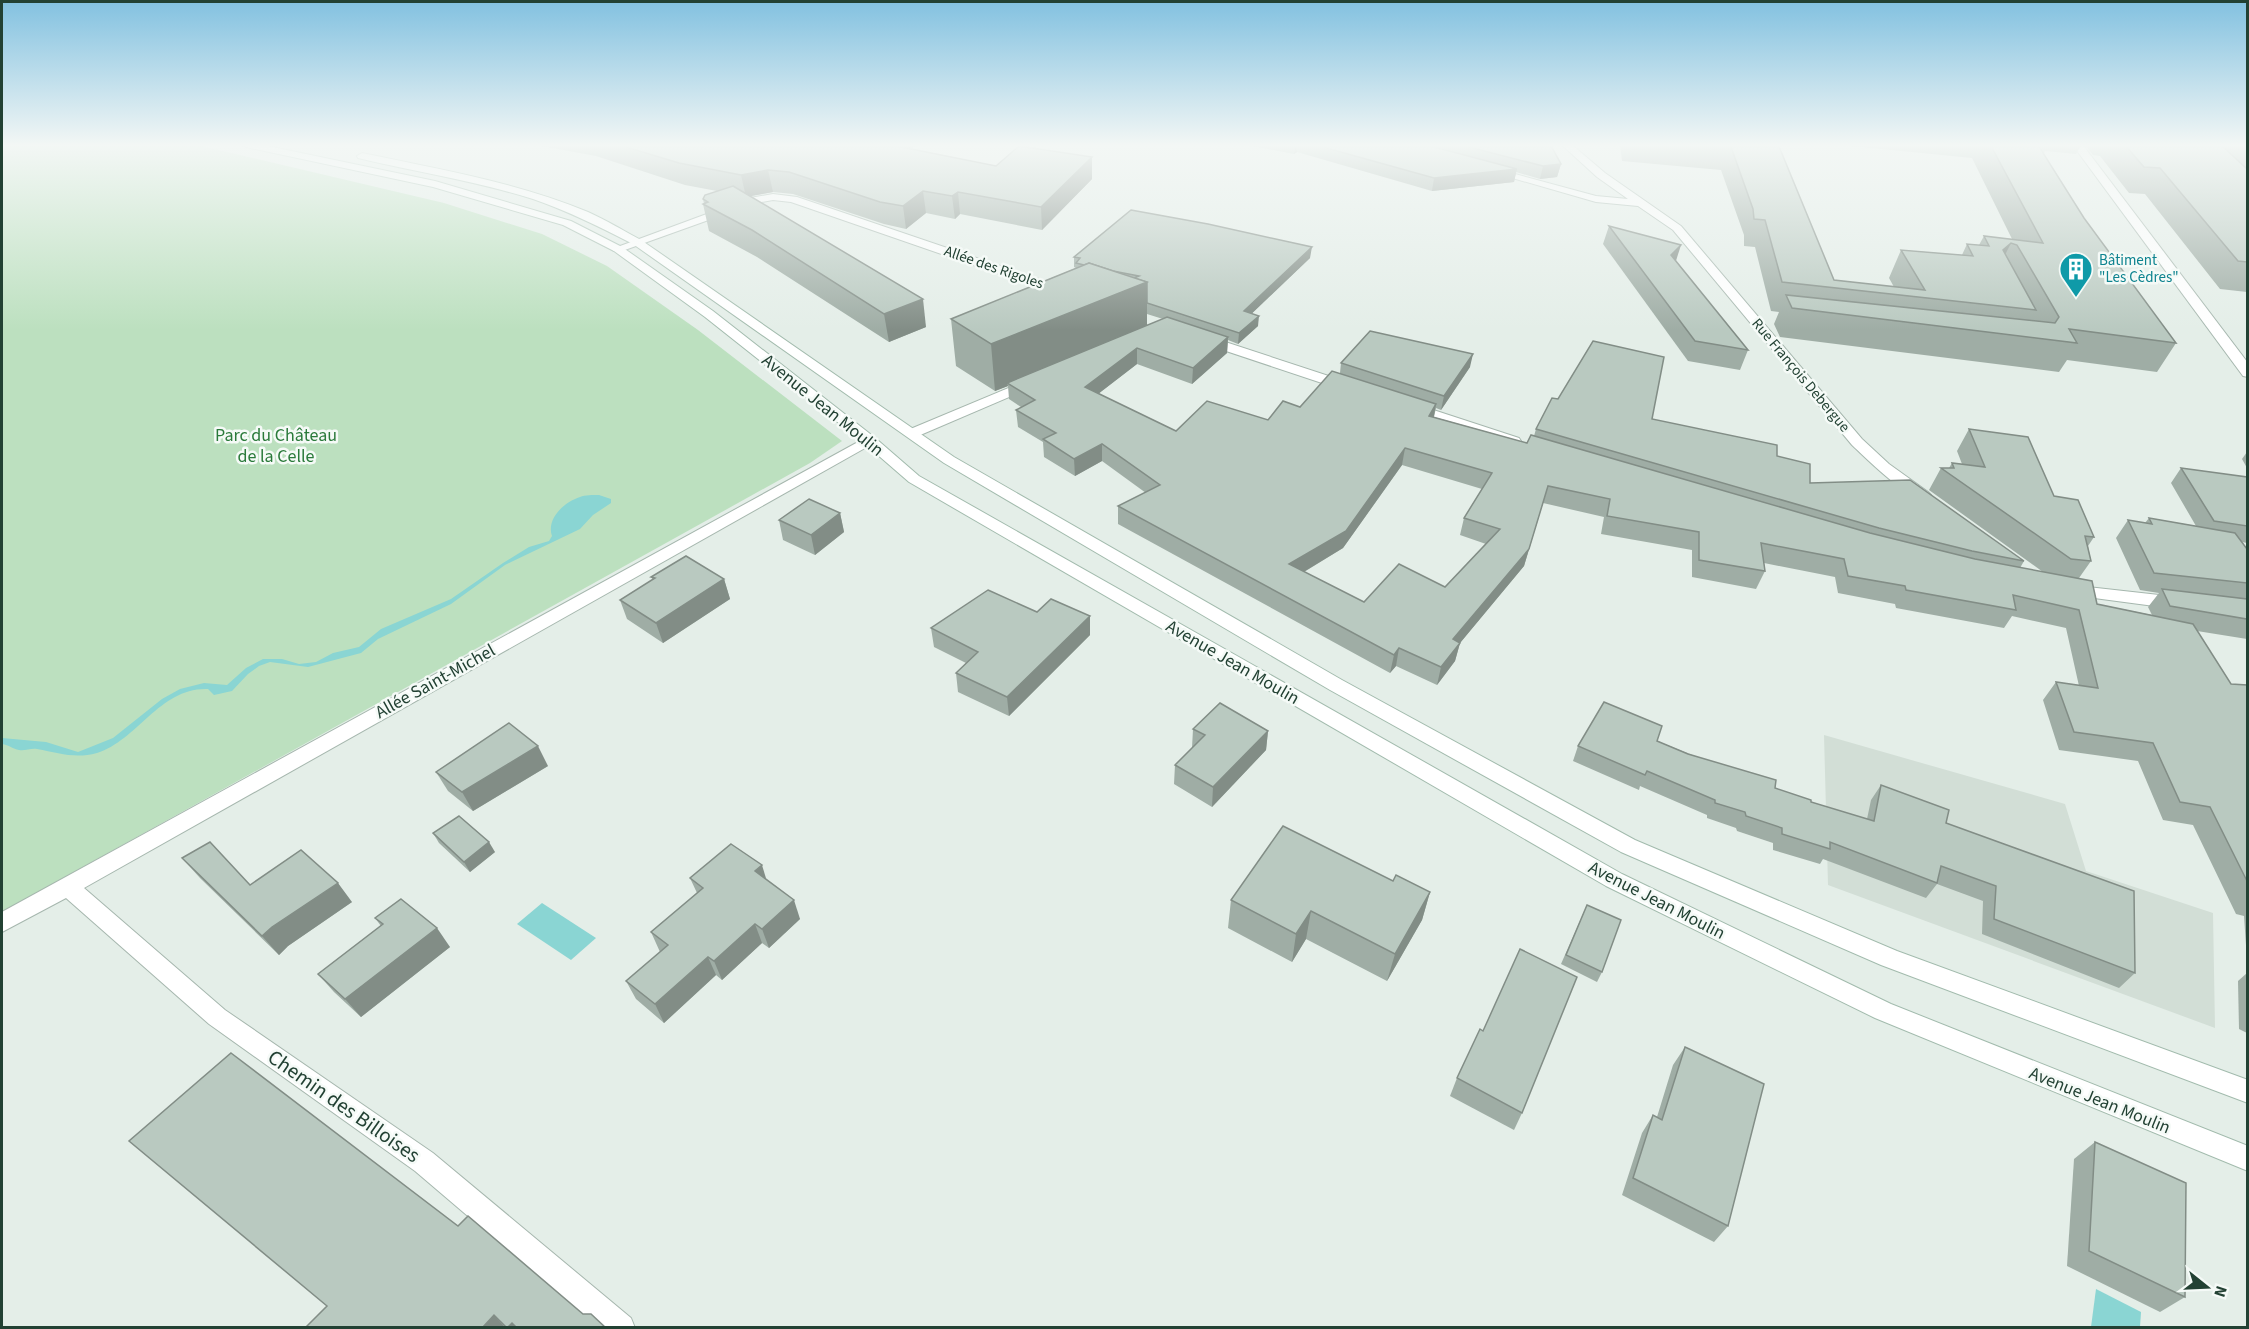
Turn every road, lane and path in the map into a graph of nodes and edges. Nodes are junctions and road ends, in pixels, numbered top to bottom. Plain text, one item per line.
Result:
1 (511, 206) edge
2 (561, 206) edge
3 (737, 206) edge
4 (811, 206) edge
5 (1644, 206) edge
6 (2123, 206) edge
7 (637, 242) junction
8 (618, 249) junction
9 (1077, 296) edge
10 (1751, 315) junction
11 (1775, 318) dead end
12 (1187, 334) edge
13 (2247, 372) edge
14 (1043, 377) edge
15 (1367, 393) edge
16 (1401, 404) edge
17 (913, 433) junction
18 (869, 440) junction
19 (1523, 444) edge
20 (1931, 501) edge
21 (2053, 588) edge
22 (2190, 604) edge
23 (67, 886) junction
24 (2, 923) edge
25 (2247, 1092) edge
26 (2247, 1159) edge
27 (621, 1328) edge

1 - 8 main road, Avenue Jean Moulin
2 - 7 main road, Avenue Jean Moulin
3 - 7 main road, Allée des Rigoles
4 - 9 main road, Allée des Rigoles
5 - 10 main road, Rue François Debergue
6 - 13 main road
7 - 8 main road, Allée des Rigoles
7 - 17 main road, Avenue Jean Moulin
8 - 18 main road, Avenue Jean Moulin
10 - 11 main road
10 - 20 main road, Rue François Debergue
12 - 15 main road
14 - 17 main road
16 - 19 main road
17 - 25 main road, Avenue Jean Moulin
18 - 23 main road, Allée Saint-Michel
18 - 26 main road, Avenue Jean Moulin
21 - 22 main road
23 - 24 main road, Allée Saint-Michel
23 - 27 main road, Chemin des Billoises

